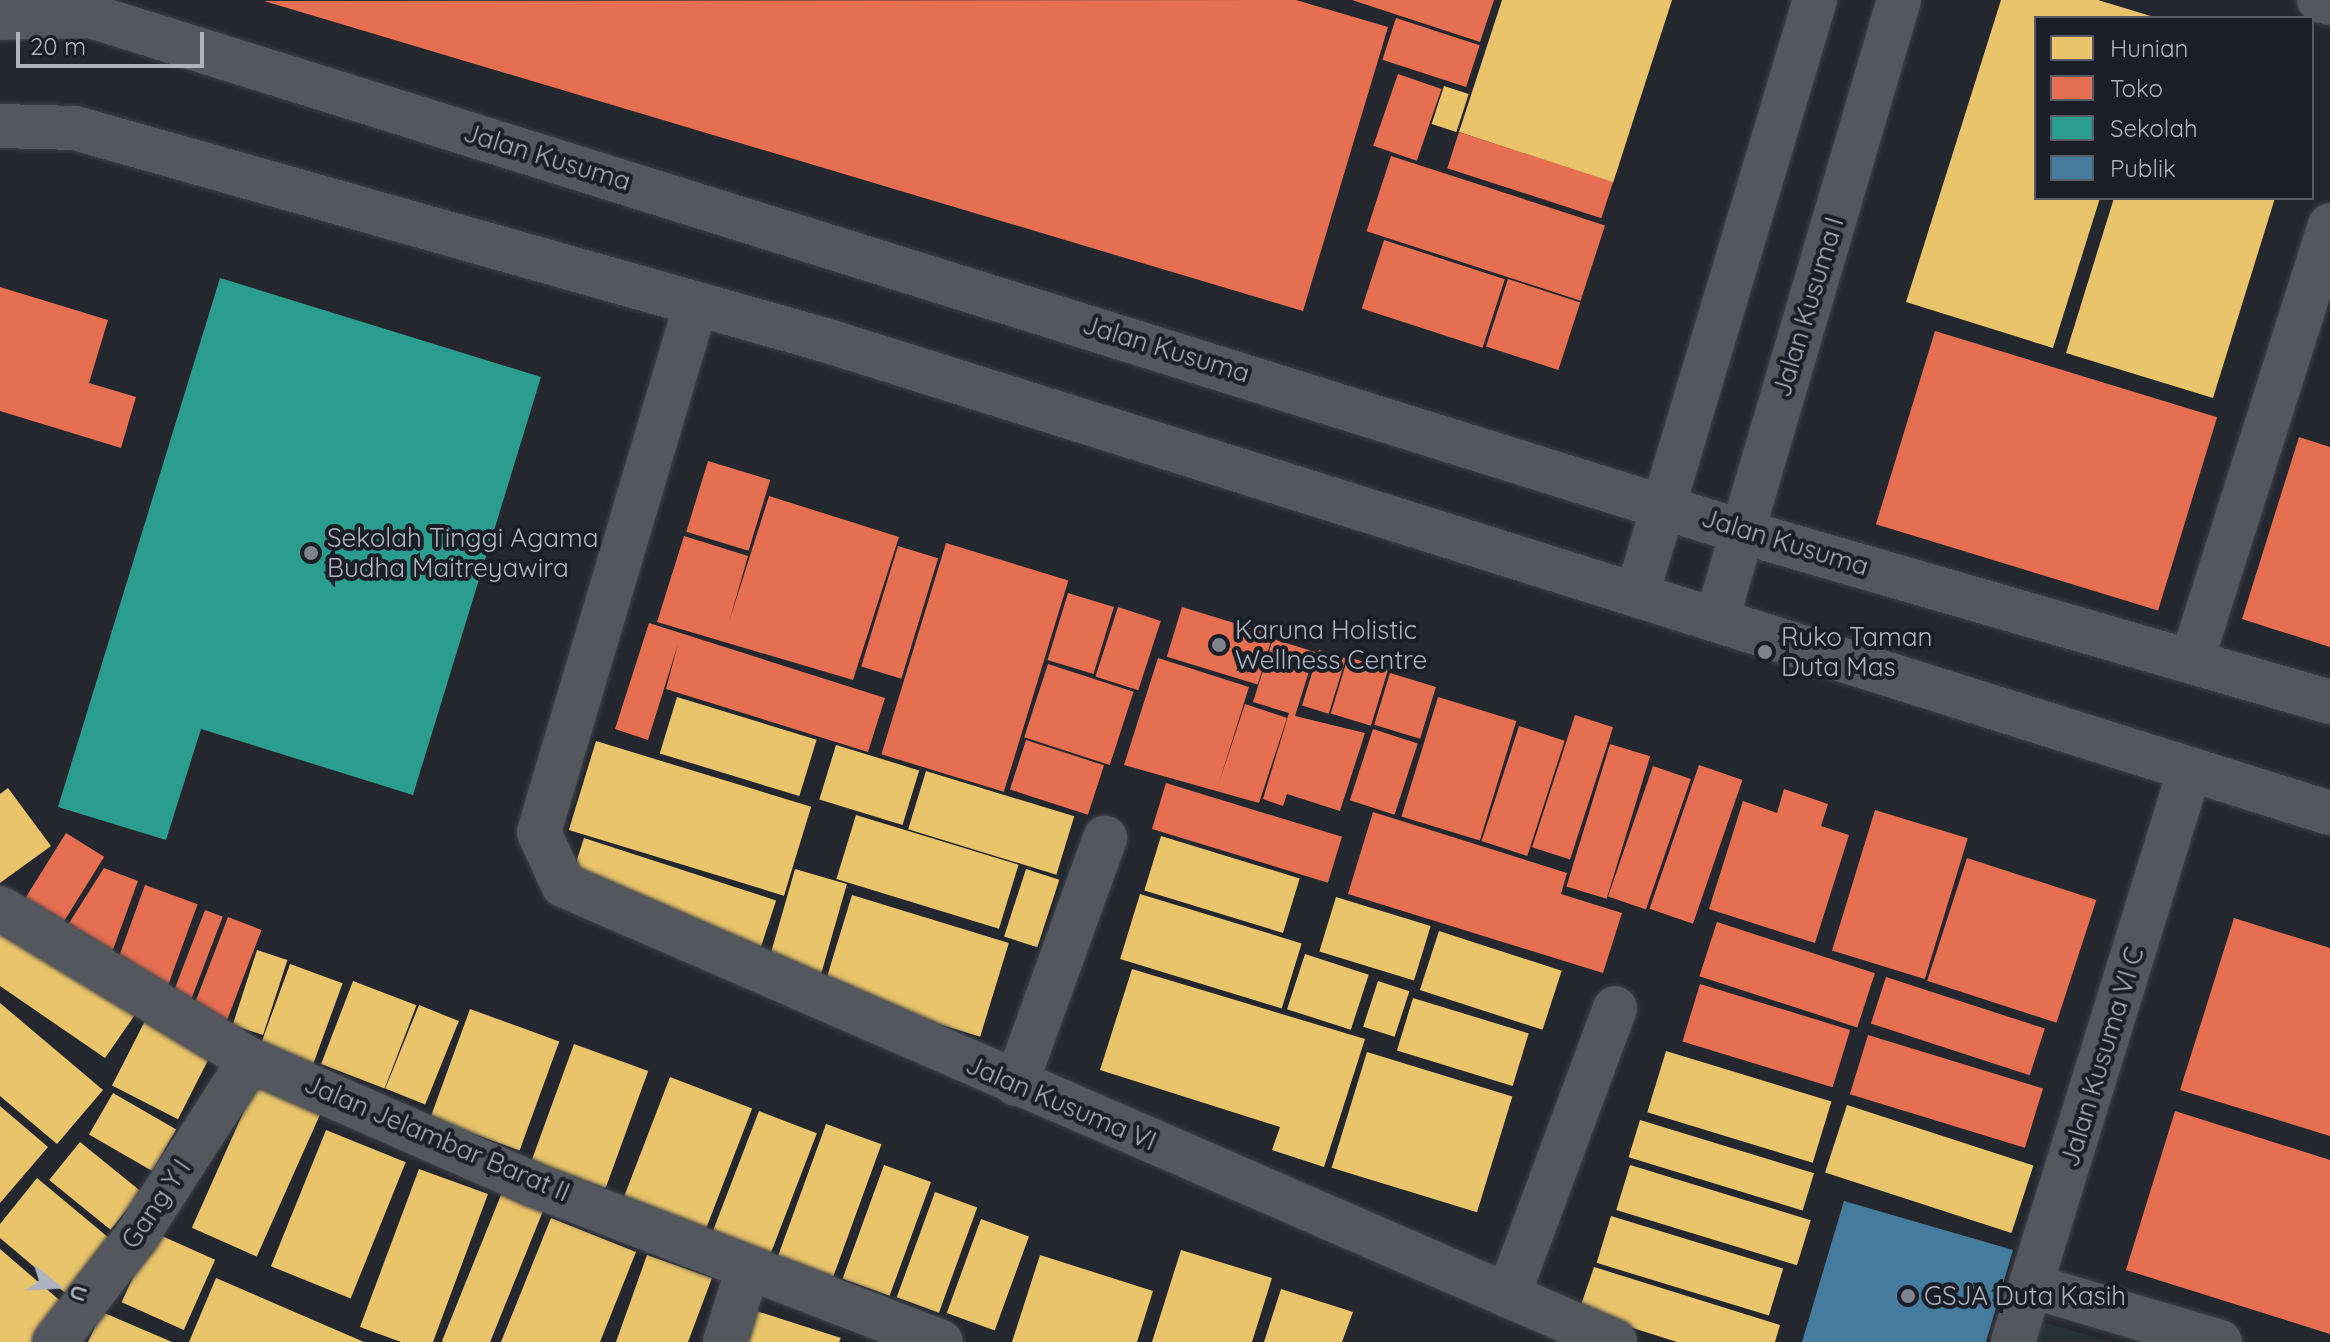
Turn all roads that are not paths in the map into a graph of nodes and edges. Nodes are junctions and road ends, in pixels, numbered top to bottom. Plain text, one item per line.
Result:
1 (1815, 0) edge
2 (1899, 0) edge
3 (2319, 0) edge
4 (2330, 3) edge
5 (0, 18) edge
6 (0, 126) edge
7 (2330, 225) edge
8 (696, 304) junction
9 (1665, 504) junction
10 (1743, 532) junction
11 (1638, 591) junction
12 (1718, 615) junction
13 (2192, 660) junction
14 (2330, 702) edge
15 (2189, 772) junction
16 (2330, 813) edge
17 (1105, 838) dead end
18 (0, 908) edge
19 (1615, 1008) dead end
20 (250, 1060) junction
21 (1016, 1084) junction
22 (747, 1271) junction
23 (2031, 1286) junction
24 (1508, 1296) junction
25 (55, 1342) edge
26 (725, 1342) edge
27 (941, 1342) edge
28 (1615, 1342) edge
29 (2013, 1342) edge
30 (2220, 1342) edge

1 - 9 street
2 - 10 street, Jalan Kusuma I
3 - 4 street
5 - 9 street, Jalan Kusuma
6 - 8 street
7 - 13 street
8 - 11 street
8 - 21 street, Jalan Kusuma VI
9 - 10 street, Jalan Kusuma
9 - 11 street
10 - 12 street, Jalan Kusuma I
10 - 13 street, Jalan Kusuma
11 - 12 street
12 - 15 street
13 - 14 street, Jalan Kusuma
15 - 16 street
15 - 23 street, Jalan Kusuma VI C
17 - 21 street
18 - 20 street, Jalan Jelambar Barat II
19 - 24 street
20 - 22 street, Jalan Jelambar Barat II
20 - 25 street, Gang Y I
21 - 24 street, Jalan Kusuma VI
22 - 26 street
22 - 27 street, Jalan Jelambar Barat II
23 - 29 street, Jalan Kusuma VI C
23 - 30 street
24 - 28 street, Jalan Kusuma VI

